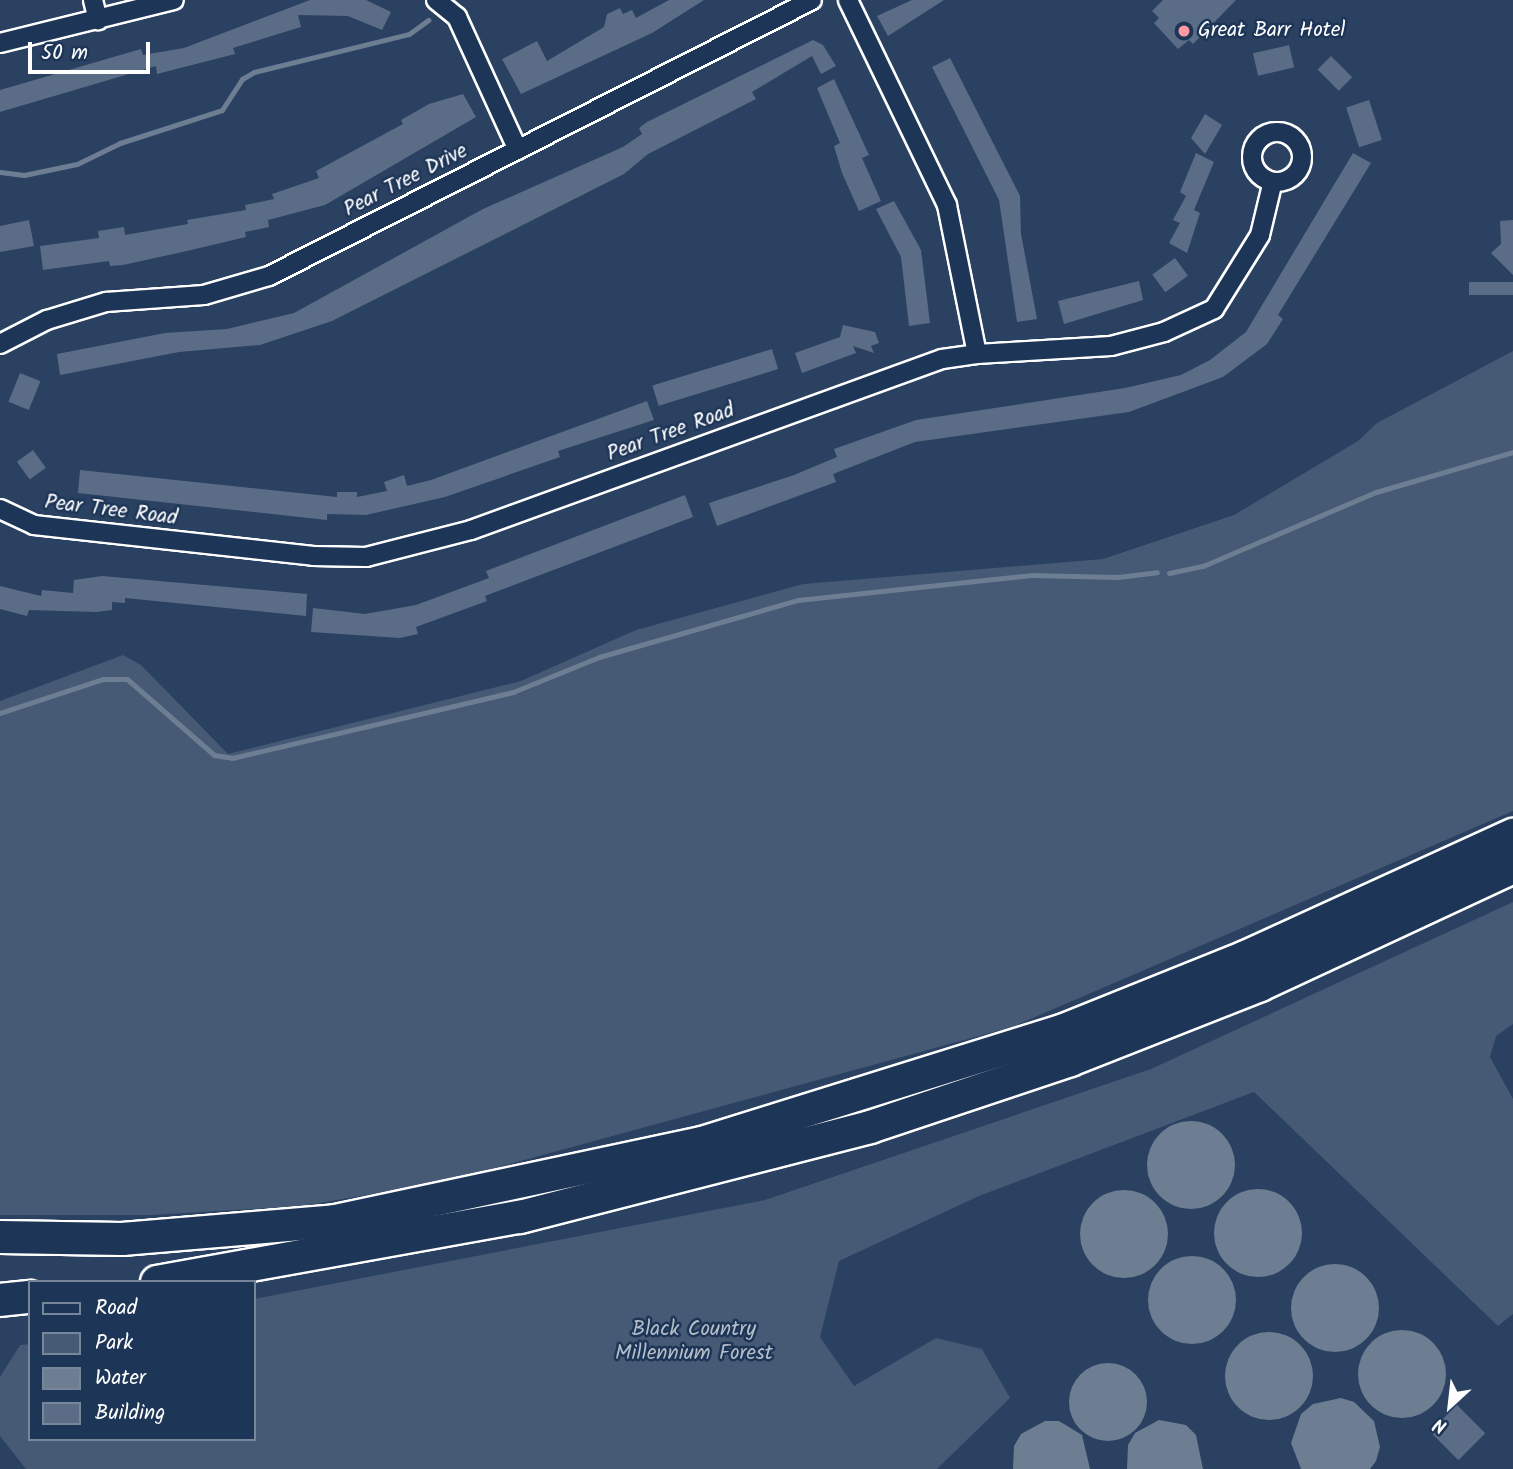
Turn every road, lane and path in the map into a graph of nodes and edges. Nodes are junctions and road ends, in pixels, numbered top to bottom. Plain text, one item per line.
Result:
1 (93, 0) edge
2 (174, 0) edge
3 (436, 0) edge
4 (813, 0) edge
5 (848, 0) edge
6 (98, 20) junction
7 (0, 43) edge
8 (517, 150) junction
9 (1272, 185) dead end
10 (0, 344) edge
11 (977, 354) junction
12 (1, 512) edge
13 (1513, 835) edge
14 (1513, 867) edge
15 (0, 1237) edge
16 (168, 1280) edge
17 (28, 1297) edge
18 (0, 1300) edge

1 - 6 street
2 - 6 street
3 - 8 street
4 - 8 street, Pear Tree Drive
5 - 11 street
6 - 7 street
8 - 10 street, Pear Tree Drive
9 - 11 street, Pear Tree Road
11 - 12 street, Pear Tree Road
13 - 15 highway
14 - 16 highway
17 - 18 highway

